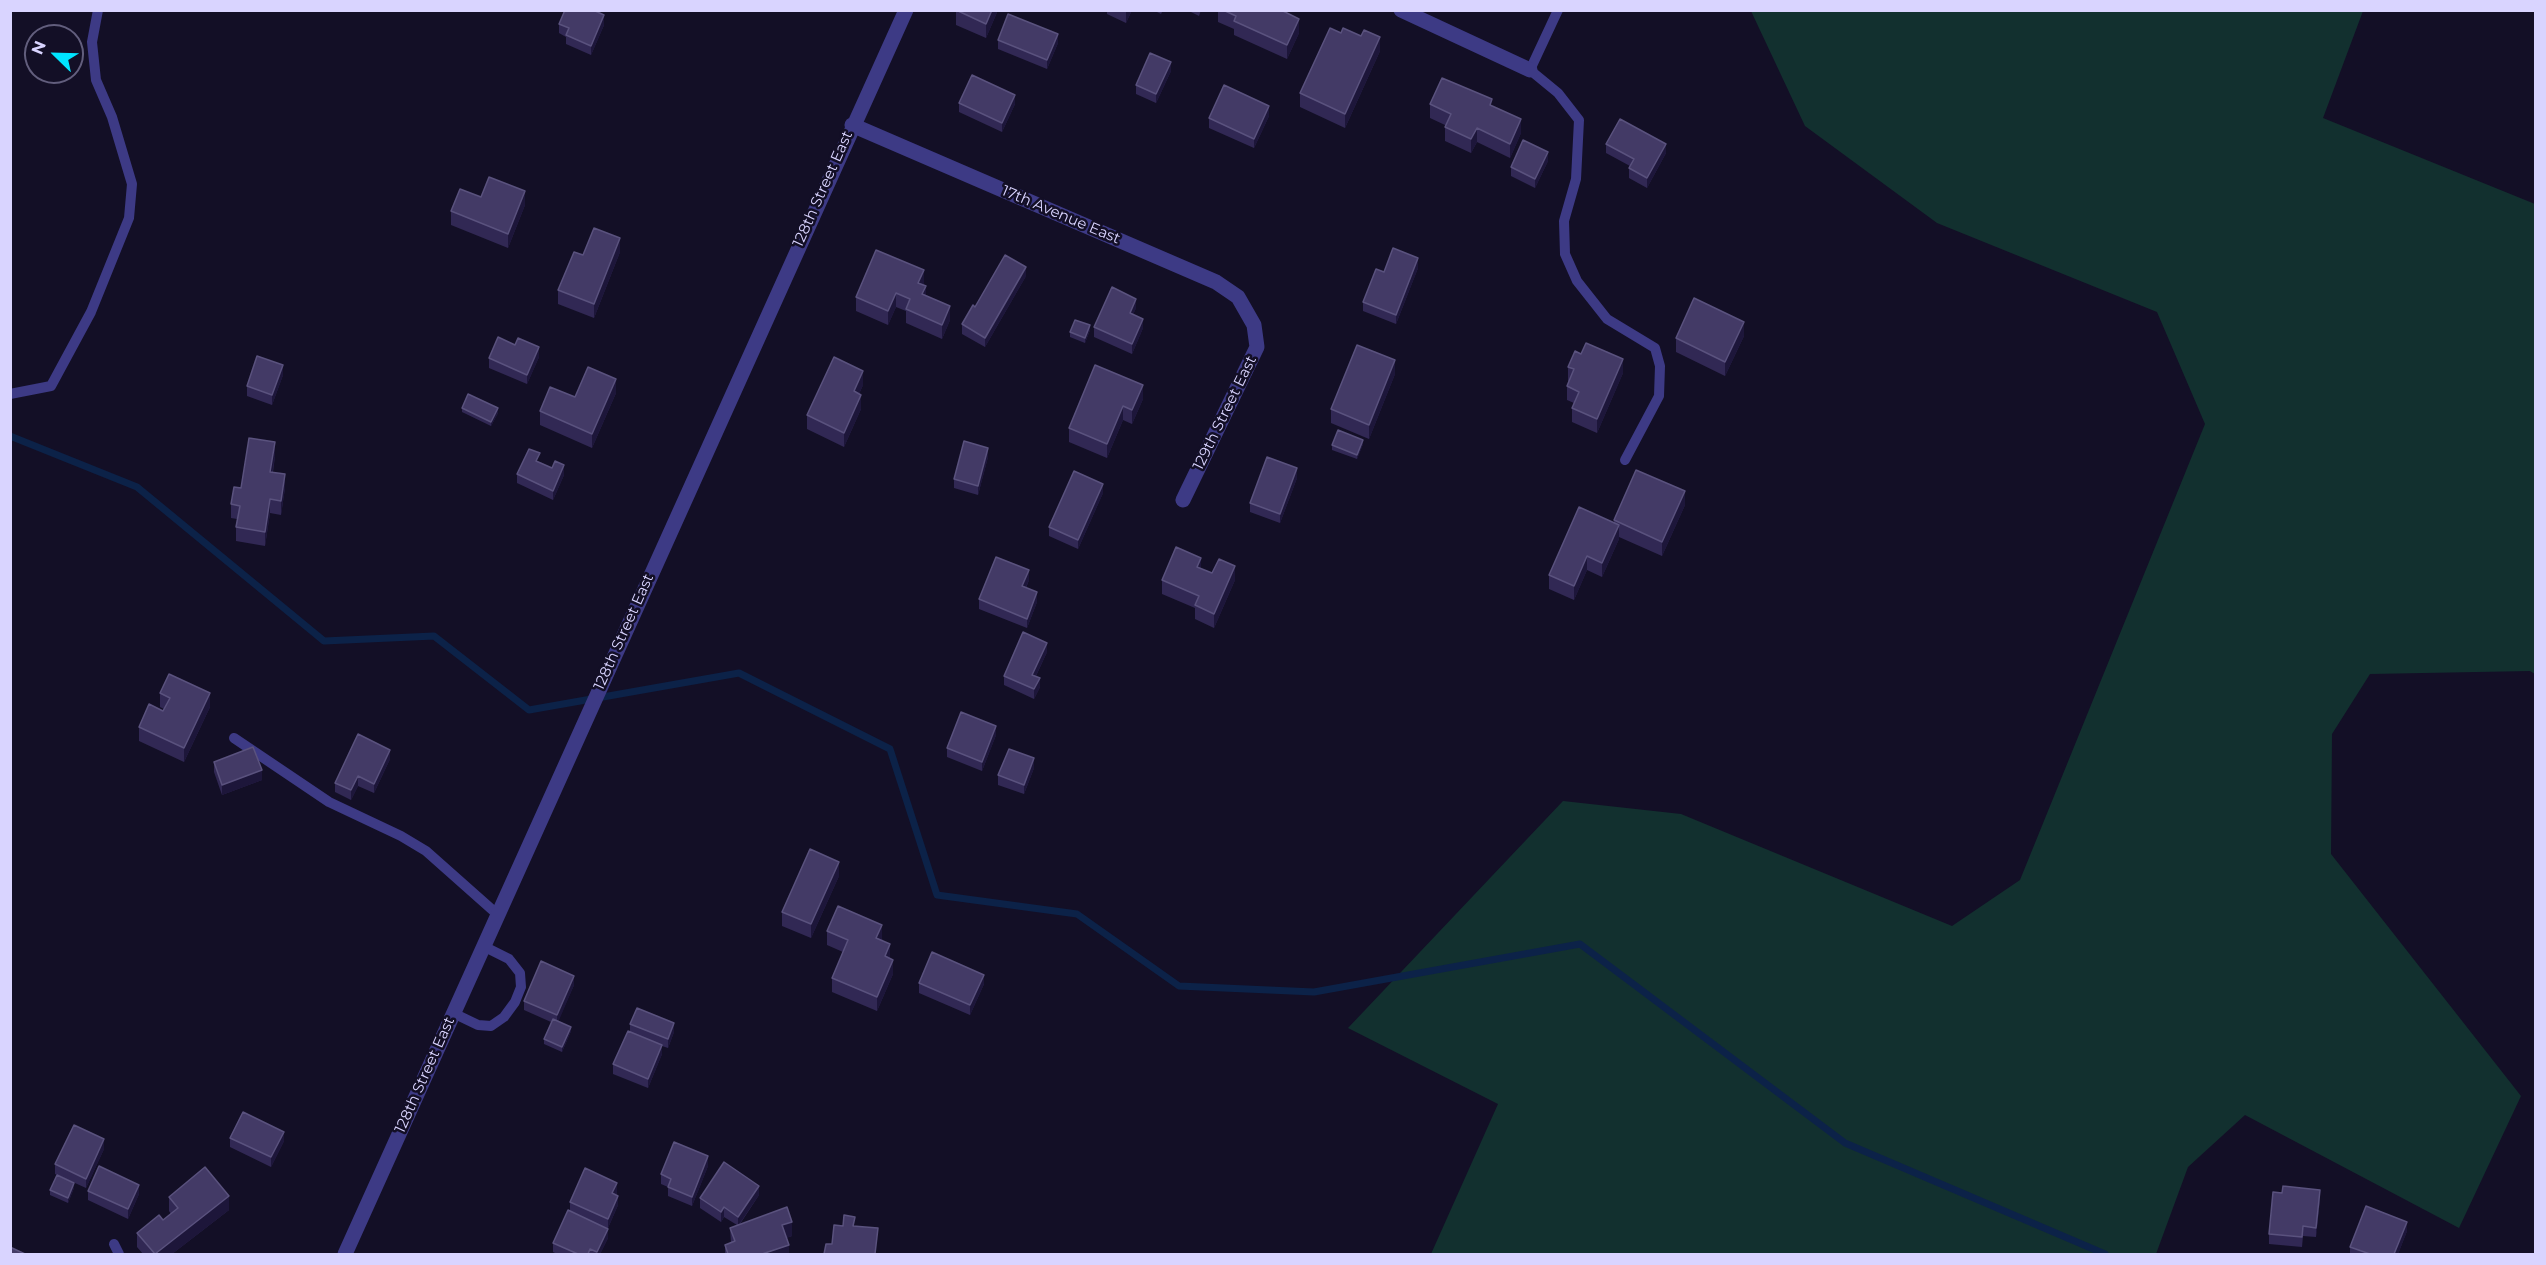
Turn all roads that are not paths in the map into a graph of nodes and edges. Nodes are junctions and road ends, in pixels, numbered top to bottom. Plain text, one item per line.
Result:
1 (98, 10) edge
2 (906, 10) edge
3 (1401, 10) edge
4 (1558, 10) edge
5 (1530, 70) junction
6 (852, 125) junction
7 (1254, 324) joint
8 (10, 394) edge
9 (1625, 460) dead end
10 (1183, 500) dead end
11 (234, 738) dead end
12 (497, 914) junction
13 (483, 946) junction
14 (453, 1013) junction
15 (345, 1254) edge

1 - 8 lane
2 - 6 street, 128th Street East
3 - 5 street
4 - 5 lane
5 - 9 lane
6 - 7 street, 17th Avenue East
6 - 12 street, 128th Street East
7 - 10 street, 129th Street East
11 - 12 lane
12 - 13 street, 128th Street East
13 - 14 street, 128th Street East
13 - 14 lane
14 - 15 street, 128th Street East

